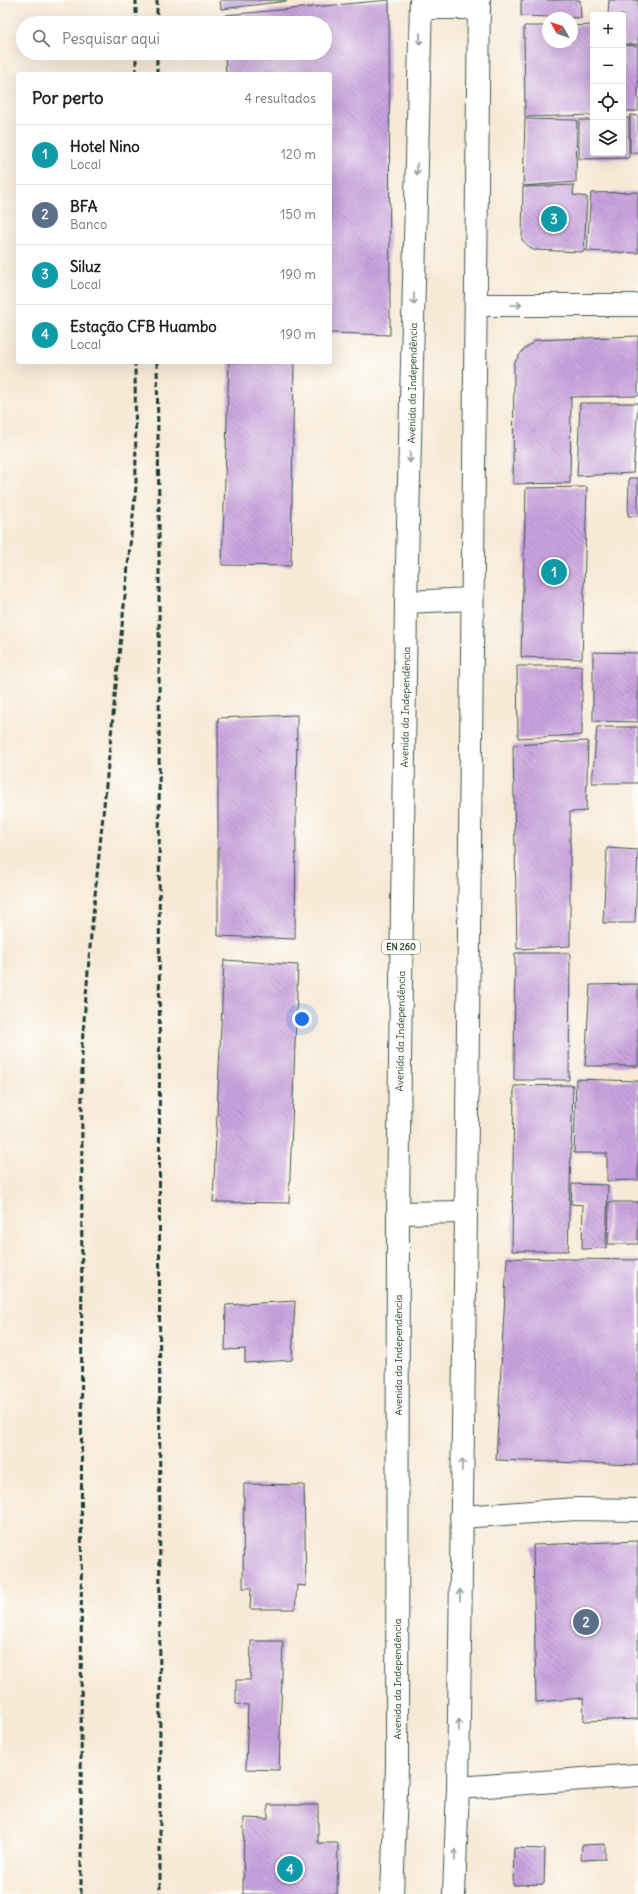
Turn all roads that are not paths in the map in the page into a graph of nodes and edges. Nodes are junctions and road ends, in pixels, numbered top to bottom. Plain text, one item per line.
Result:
1 (421, 4) edge
2 (479, 4) edge
3 (477, 305) junction
4 (638, 305) edge
5 (472, 599) junction
6 (406, 602) junction
7 (466, 1212) junction
8 (398, 1213) junction
9 (638, 1510) edge
10 (461, 1517) junction
11 (638, 1776) edge
12 (458, 1788) junction
13 (392, 1894) edge
14 (454, 1894) edge

1 - 2 main road
1 -> 6 main road, Avenida da Independência / EN 260
2 - 3 main road
3 -> 4 main road
3 - 5 main road
5 - 6 main road
5 - 7 main road
6 - 8 main road, Avenida da Independência / EN 260
7 - 8 main road
10 -> 7 main road
8 - 13 main road, Avenida da Independência / EN 260
9 - 10 main road
12 -> 10 main road
11 - 12 main road
14 -> 12 main road

